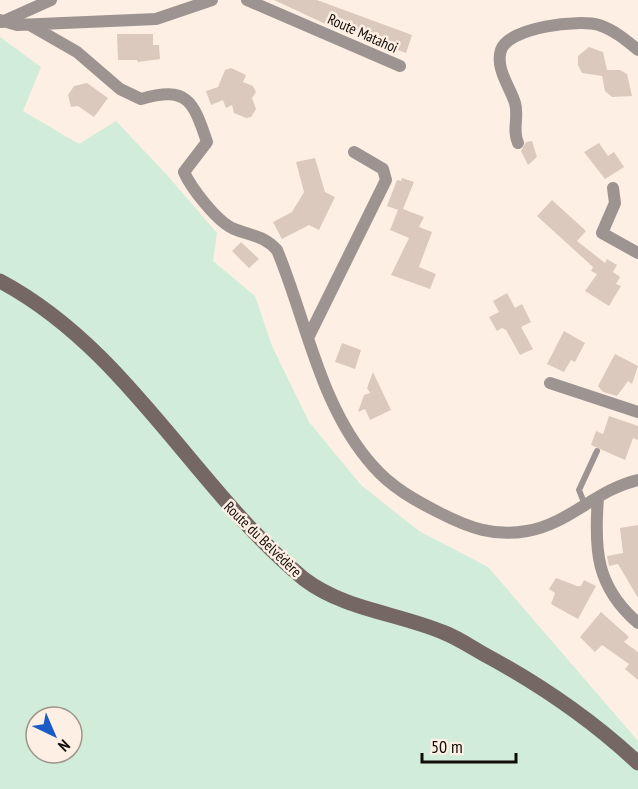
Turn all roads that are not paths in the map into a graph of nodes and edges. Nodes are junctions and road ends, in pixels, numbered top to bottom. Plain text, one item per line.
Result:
1 (51, 0) edge
2 (212, 0) edge
3 (247, 0) edge
4 (1, 21) edge
5 (30, 25) junction
6 (638, 50) edge
7 (400, 66) dead end
8 (518, 143) dead end
9 (354, 152) dead end
10 (613, 188) dead end
11 (638, 253) edge
12 (0, 281) edge
13 (309, 336) junction
14 (550, 384) dead end
15 (638, 412) edge
16 (597, 451) dead end
17 (638, 480) edge
18 (598, 498) junction
19 (585, 505) junction
20 (638, 623) edge
21 (638, 763) edge

1 - 4 street
2 - 5 street
3 - 7 street, Route Matahoi
4 - 5 street
5 - 13 street
6 - 8 street
9 - 13 street
10 - 11 street
12 - 21 street, Route du Belvédère
13 - 19 street
14 - 15 street
16 - 19 lane
17 - 18 street
18 - 19 street
18 - 20 street

